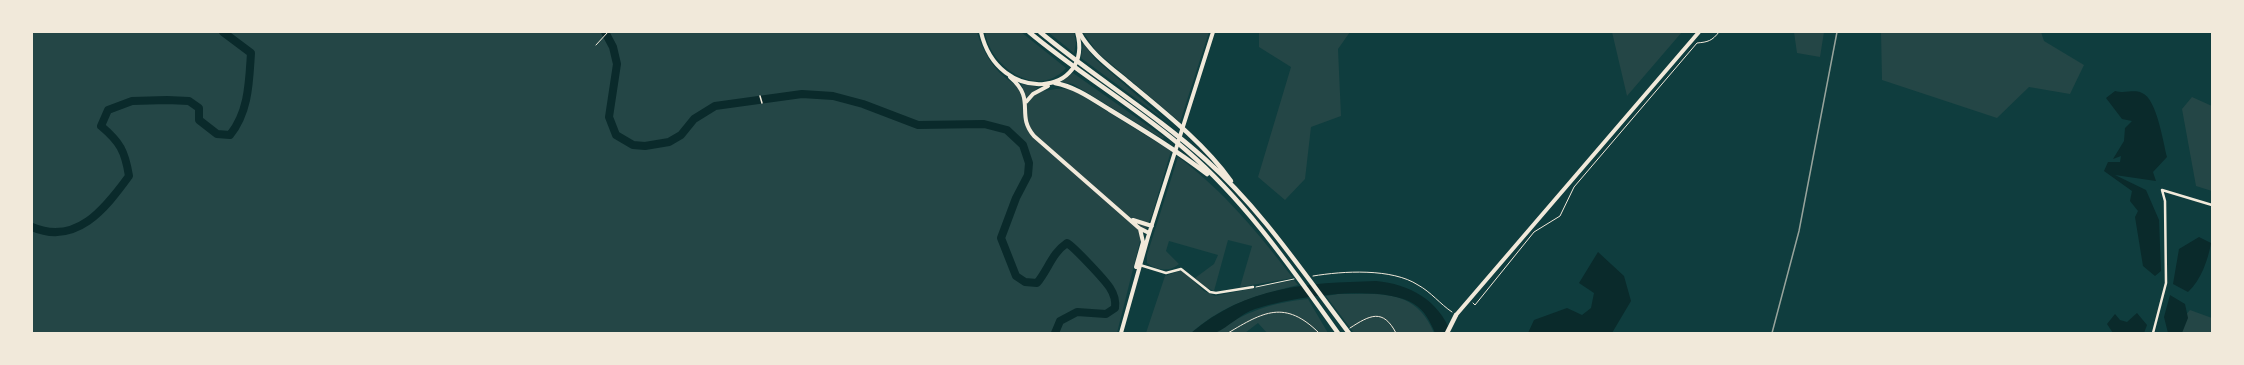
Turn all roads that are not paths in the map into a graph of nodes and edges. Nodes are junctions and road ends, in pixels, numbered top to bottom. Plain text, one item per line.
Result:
1 (981, 32) edge
2 (1029, 32) edge
3 (1040, 32) edge
4 (1078, 32) edge
5 (1213, 32) edge
6 (1699, 32) edge
7 (1010, 76) junction
8 (1055, 83) junction
9 (1050, 85) junction
10 (760, 96) dead end
11 (762, 103) dead end
12 (1026, 105) junction
13 (1221, 184) junction
14 (1239, 192) junction
15 (2212, 205) edge
16 (1131, 219) junction
17 (1152, 226) junction
18 (1139, 228) junction
19 (1149, 233) junction
20 (1138, 265) junction
21 (1253, 287) road end
22 (1456, 315) joint
23 (1350, 330) edge
24 (1121, 333) edge
25 (1338, 333) edge
26 (1447, 333) edge
27 (2153, 333) edge

1 - 7 main road
2 - 13 highway
3 - 14 highway
4 - 8 main road
4 - 14 highway
5 - 17 main road
6 - 22 main road
7 - 9 main road
7 - 12 main road
8 - 9 main road
8 - 13 highway
9 - 12 main road
10 - 11 lane
12 - 16 main road
13 - 25 highway
14 - 23 highway
15 - 27 street
16 - 17 main road
16 - 18 main road
17 - 19 main road
18 - 19 main road
18 - 20 main road
19 - 20 main road
20 - 21 street
20 - 24 main road
22 - 26 highway

